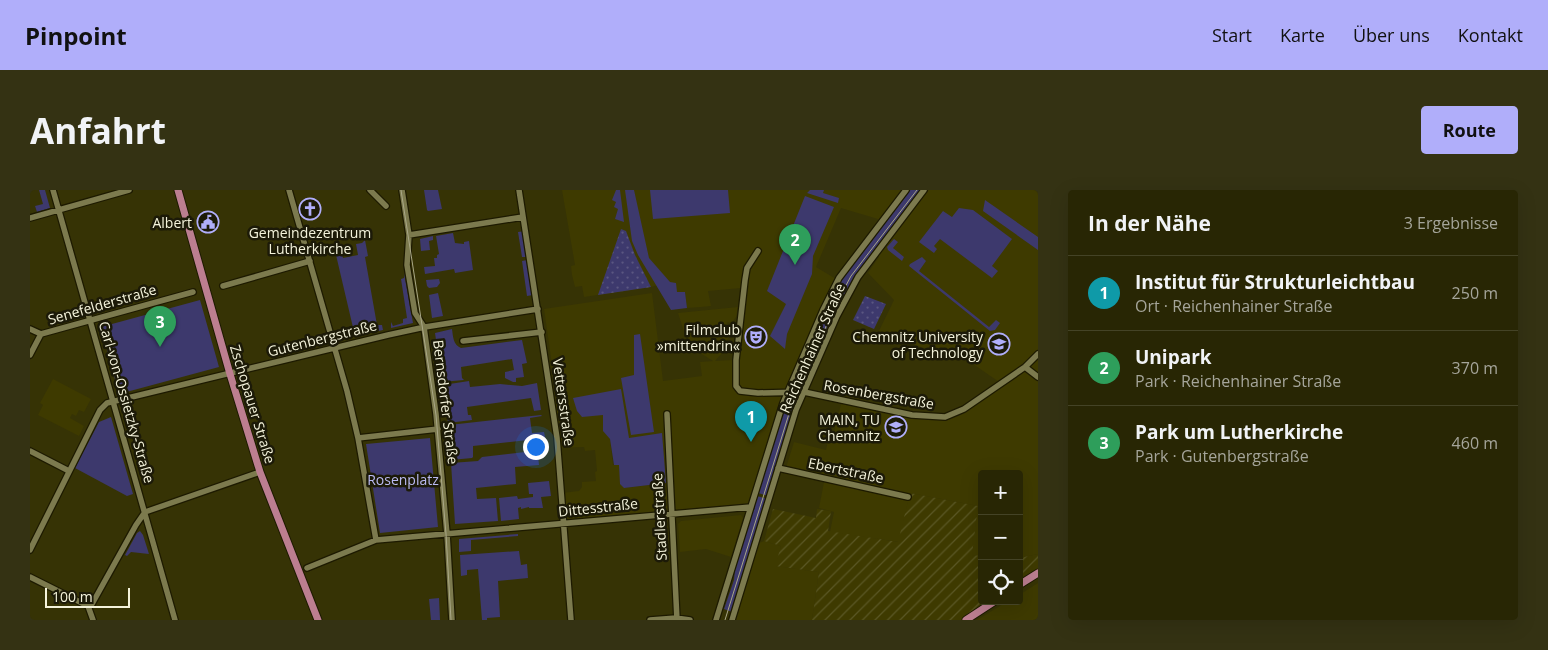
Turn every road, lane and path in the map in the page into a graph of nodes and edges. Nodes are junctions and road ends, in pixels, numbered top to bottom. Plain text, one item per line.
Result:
1 (53, 190) edge
2 (129, 190) edge
3 (178, 190) edge
4 (289, 190) edge
5 (370, 190) edge
6 (402, 190) edge
7 (519, 190) edge
8 (906, 190) edge
9 (924, 190) edge
10 (386, 206) dead end
11 (59, 210) junction
12 (523, 217) junction
13 (30, 218) edge
14 (408, 235) junction
15 (758, 251) dead end
16 (310, 261) junction
17 (223, 286) dead end
18 (193, 292) dead end
19 (538, 309) junction
20 (90, 319) junction
21 (424, 327) junction
22 (30, 328) edge
23 (542, 332) junction
24 (41, 334) junction
25 (463, 341) dead end
26 (335, 348) junction
27 (1038, 354) edge
28 (30, 355) edge
29 (1025, 367) junction
30 (230, 374) junction
31 (1038, 377) edge
32 (787, 392) junction
33 (804, 392) junction
34 (114, 402) junction
35 (667, 414) dead end
36 (438, 429) junction
37 (358, 438) junction
38 (30, 451) edge
39 (778, 468) junction
40 (69, 471) junction
41 (260, 472) junction
42 (908, 497) dead end
43 (751, 506) junction
44 (145, 512) junction
45 (672, 513) junction
46 (564, 523) junction
47 (447, 534) junction
48 (376, 540) junction
49 (30, 550) edge
50 (308, 568) dead end
51 (1038, 573) edge
52 (30, 577) edge
53 (1023, 582) edge
54 (988, 605) edge
55 (88, 606) junction
56 (676, 619) edge
57 (93, 620) edge
58 (175, 620) edge
59 (318, 620) edge
60 (452, 620) edge
61 (571, 620) edge
62 (650, 620) edge
63 (690, 620) edge
64 (716, 620) edge
65 (732, 620) edge
66 (966, 620) edge

1 - 11 street, Carl-von-Ossietzky-Straße
2 - 11 street
3 - 30 main road, Zschopauer Straße
4 - 16 street
5 - 10 street
6 - 14 street, Bernsdorfer Straße
7 - 12 street, Vettersstraße
8 - 32 street, Reichenhainer Straße
9 - 33 street, Reichenhainer Straße
11 - 13 street
11 - 20 street, Carl-von-Ossietzky-Straße
12 - 14 street
12 - 19 street, Vettersstraße
14 - 21 street, Bernsdorfer Straße
15 - 32 street, Reichenhainer Straße
16 - 17 street
16 - 26 street
18 - 20 street, Senefelderstraße
19 - 21 street, Gutenbergstraße
19 - 23 street, Vettersstraße
20 - 24 street, Senefelderstraße
20 - 34 street, Carl-von-Ossietzky-Straße
21 - 26 street, Gutenbergstraße
21 - 36 street, Bernsdorfer Straße
22 - 24 street
23 - 25 street
23 - 46 street, Vettersstraße
24 - 28 street, Senefelderstraße
26 - 30 street, Gutenbergstraße
26 - 37 street
27 - 29 street, Rosenbergstraße
29 - 31 street
29 - 33 street, Rosenbergstraße
30 - 34 street, Gutenbergstraße
30 - 41 main road, Zschopauer Straße
32 - 33 street, Rosenbergstraße
32 - 43 street, Reichenhainer Straße
33 - 39 street, Reichenhainer Straße
34 - 40 street
34 - 44 street, Carl-von-Ossietzky-Straße
35 - 45 street, Stadlerstraße
36 - 37 street
36 - 47 street, Bernsdorfer Straße
37 - 48 street
38 - 40 street
39 - 42 street, Ebertstraße
39 - 65 street, Reichenhainer Straße
40 - 49 street
41 - 44 street
41 - 59 main road, Zschopauer Straße
43 - 45 street, Dittesstraße
43 - 64 street, Reichenhainer Straße
44 - 55 street
44 - 58 street, Carl-von-Ossietzky-Straße
45 - 46 street, Dittesstraße
45 - 56 street, Stadlerstraße
46 - 47 street, Dittesstraße
46 - 61 street, Vettersstraße
47 - 48 street
47 - 60 street, Bernsdorfer Straße
48 - 50 street
51 - 53 main road
52 - 55 street
54 - 66 main road
55 - 57 street
56 - 62 street
56 - 63 street

